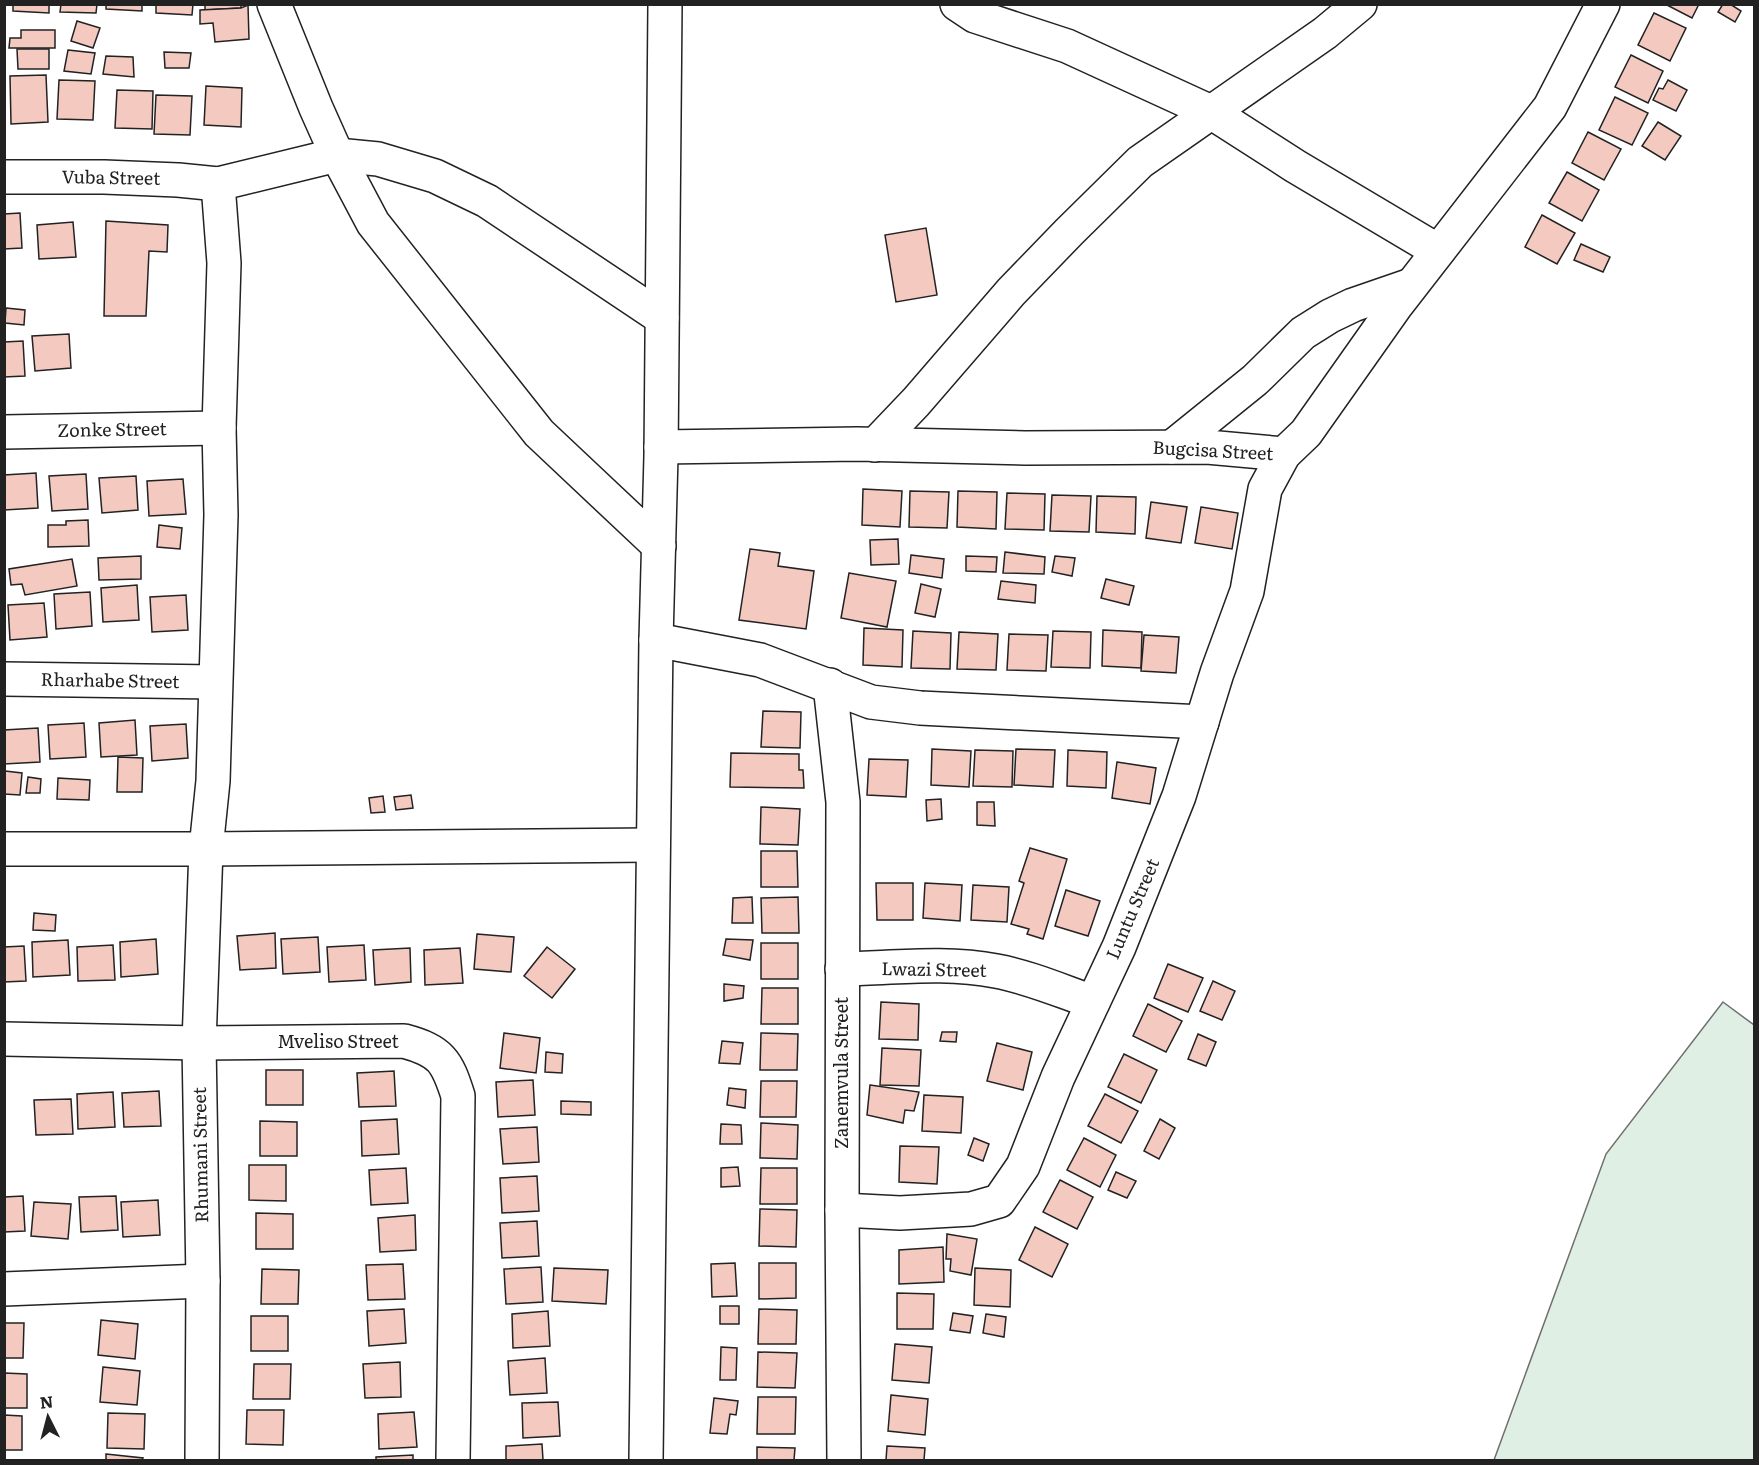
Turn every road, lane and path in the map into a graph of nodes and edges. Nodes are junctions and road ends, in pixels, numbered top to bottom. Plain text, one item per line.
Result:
1 (274, 4) edge
2 (665, 4) edge
3 (957, 4) edge
4 (1360, 4) edge
5 (1603, 4) edge
6 (1211, 112) junction
7 (337, 156) junction
8 (4, 177) edge
9 (218, 184) junction
10 (1438, 251) junction
11 (1411, 285) junction
12 (662, 318) junction
13 (219, 428) junction
14 (4, 432) edge
15 (875, 445) junction
16 (661, 447) junction
17 (1172, 447) junction
18 (1284, 454) junction
19 (659, 546) junction
20 (656, 640) junction
21 (4, 679) edge
22 (215, 682) junction
23 (830, 686) junction
24 (1202, 722) junction
25 (653, 845) junction
26 (4, 849) edge
27 (206, 849) junction
28 (842, 969) junction
29 (1093, 1002) junction
30 (4, 1039) edge
31 (200, 1043) junction
32 (842, 1210) junction
33 (203, 1281) junction
34 (4, 1289) edge
35 (202, 1461) edge
36 (453, 1461) edge
37 (646, 1461) edge
38 (843, 1461) edge

1 - 7 street
2 - 12 street
3 - 6 street
4 - 6 street
5 - 10 street, Bugcisa Street
6 - 10 street
6 - 15 street
7 - 9 street, Vuba Street
7 - 12 street, Vuba Street
7 - 19 street
8 - 9 street, Vuba Street
9 - 13 street, Rhumani Street
10 - 11 street, Bugcisa Street
11 - 17 street
11 - 18 street, Bugcisa Street
12 - 16 street
13 - 14 street, Zonke Street
13 - 22 street, Rhumani Street
15 - 16 street, Bugcisa Street
15 - 17 street, Bugcisa Street
16 - 19 street
17 - 18 street, Bugcisa Street
18 - 24 street, Luntu Street
19 - 20 street
20 - 23 street
20 - 25 street
21 - 22 street, Rharhabe Street
22 - 27 street, Rhumani Street
23 - 24 street
23 - 28 street, Zanemvula Street
24 - 29 street, Luntu Street
25 - 27 street
25 - 37 street
26 - 27 street
27 - 31 street, Rhumani Street
28 - 29 street, Lwazi Street
28 - 32 street, Zanemvula Street
29 - 32 street, Luntu Street
30 - 31 street, Mveliso Street
31 - 33 street, Rhumani Street
31 - 36 street, Mveliso Street
32 - 38 street, Zanemvula Street
33 - 34 street
33 - 35 street, Rhumani Street

